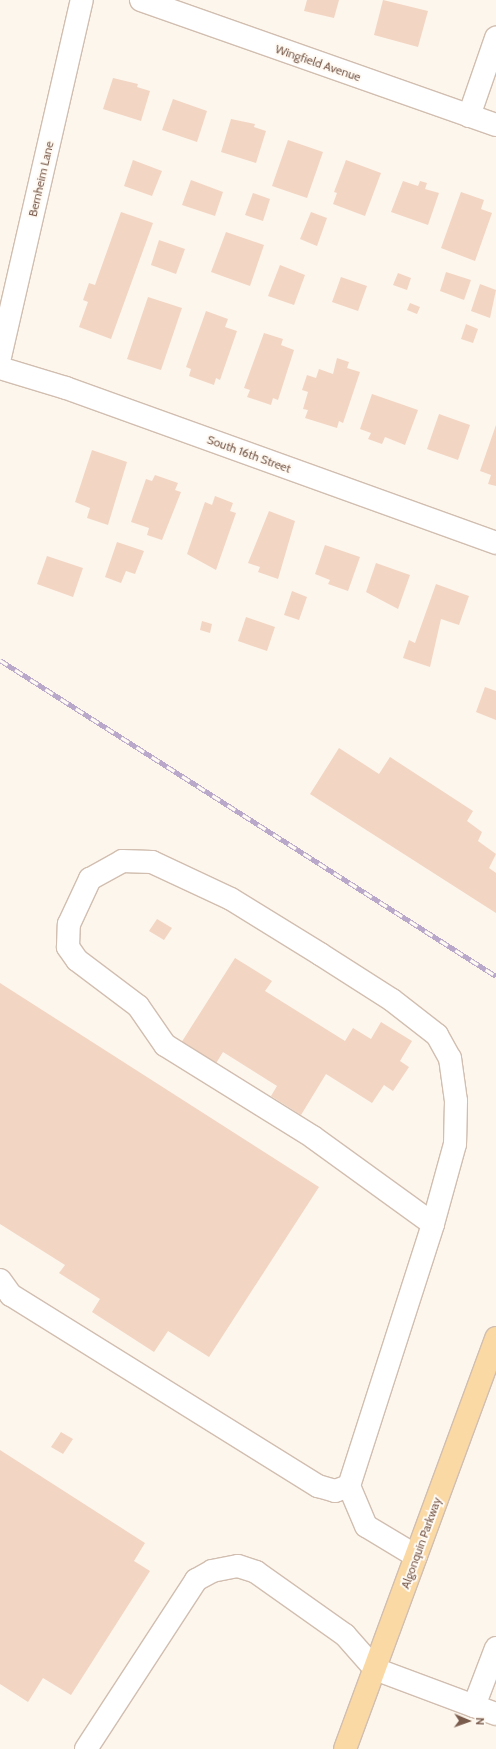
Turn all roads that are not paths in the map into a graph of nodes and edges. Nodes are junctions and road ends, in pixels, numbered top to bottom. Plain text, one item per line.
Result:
1 (82, 0) edge
2 (141, 0) edge
3 (496, 38) edge
4 (469, 116) junction
5 (496, 125) edge
6 (7, 295) edge
7 (0, 357) edge
8 (0, 368) edge
9 (496, 543) edge
10 (433, 1224) junction
11 (0, 1280) edge
12 (496, 1338) edge
13 (349, 1486) junction
14 (416, 1556) junction
15 (496, 1648) edge
16 (375, 1669) junction
17 (474, 1706) junction
18 (496, 1714) edge
19 (86, 1749) edge
20 (345, 1749) edge

1 - 6 street, Bernheim Lane
2 - 4 street, Wingfield Avenue
3 - 4 street
4 - 5 street, Wingfield Avenue
6 - 7 street, Bernheim Lane
8 - 9 street, South 16th Street
10 - 10 street
10 - 13 street
11 - 13 street
12 - 14 main road, Algonquin Parkway
13 - 14 street
14 - 16 main road, Algonquin Parkway
15 - 17 street
16 - 17 street
16 - 19 street
16 - 20 main road, Algonquin Parkway
17 - 18 street

